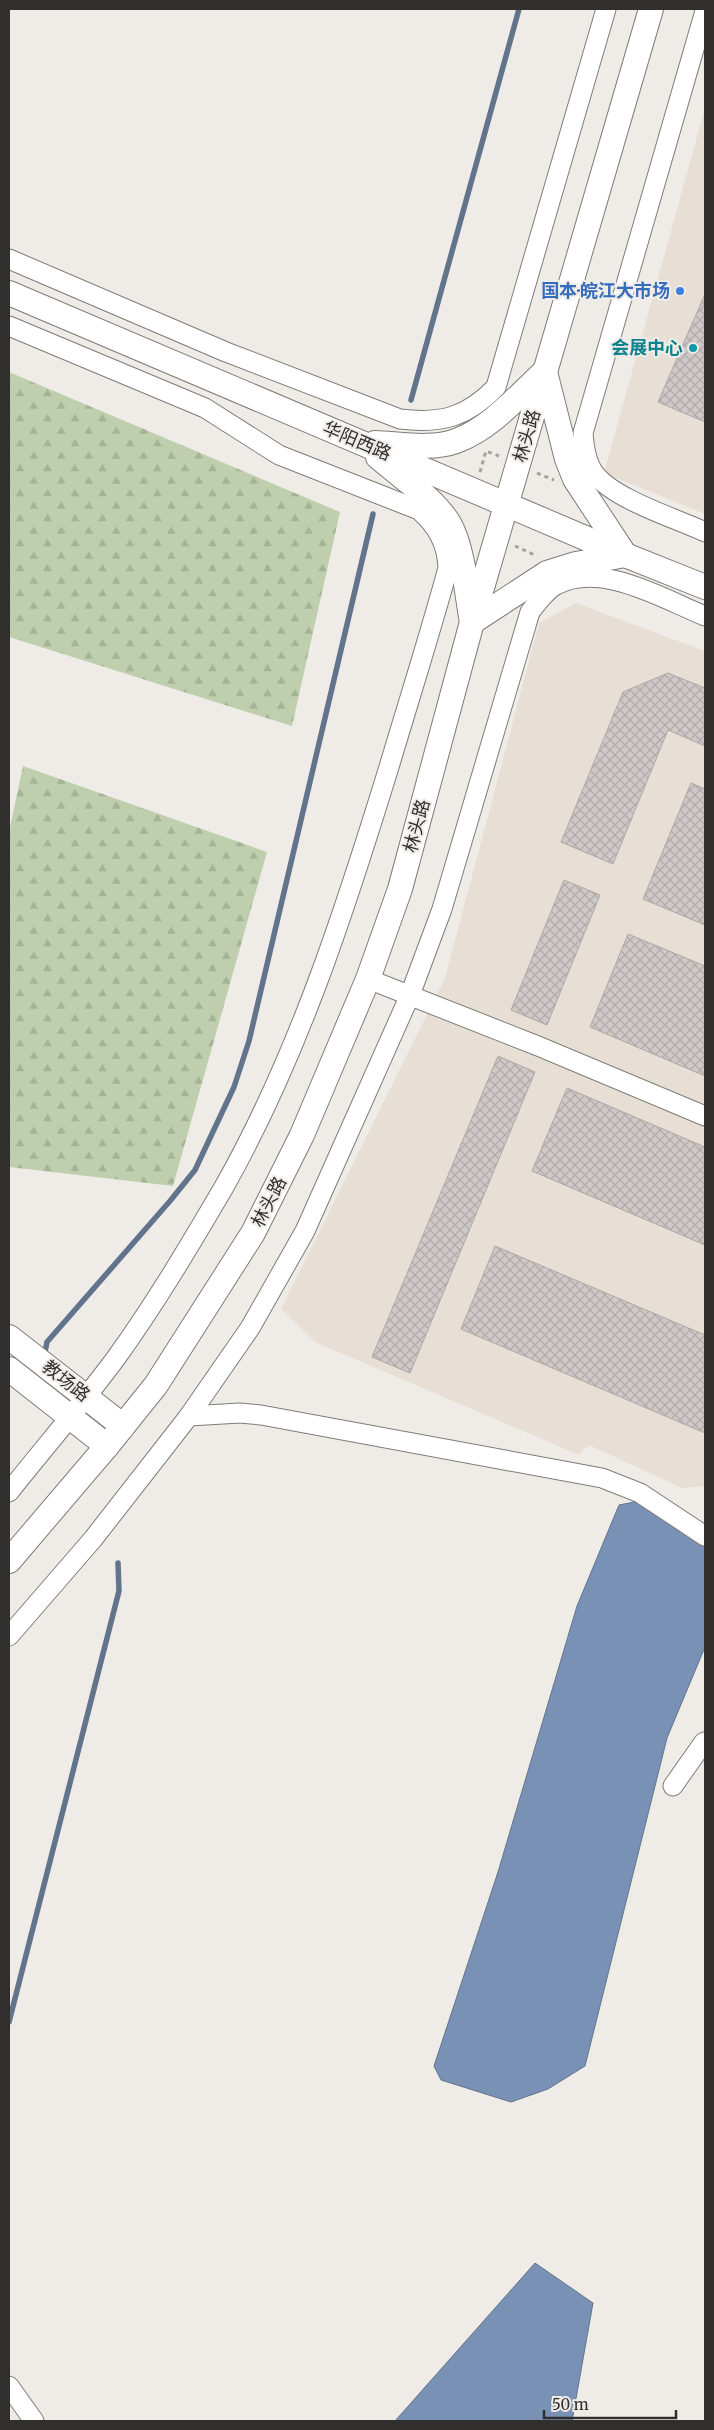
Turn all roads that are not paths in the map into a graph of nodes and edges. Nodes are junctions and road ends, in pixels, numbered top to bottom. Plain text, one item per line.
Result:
1 (606, 9) edge
2 (651, 9) edge
3 (705, 11) edge
4 (9, 260) edge
5 (9, 293) edge
6 (9, 326) edge
7 (545, 371) junction
8 (362, 443) junction
9 (507, 505) junction
10 (705, 532) edge
11 (625, 555) junction
12 (705, 586) edge
13 (705, 616) edge
14 (472, 622) junction
15 (368, 979) junction
16 (410, 995) junction
17 (705, 1116) edge
18 (9, 1337) edge
19 (9, 1369) edge
20 (85, 1396) junction
21 (69, 1416) junction
22 (189, 1416) junction
23 (124, 1426) junction
24 (107, 1446) junction
25 (9, 1492) edge
26 (705, 1536) edge
27 (9, 1561) edge
28 (9, 1636) edge
29 (705, 1741) edge
30 (673, 1786) dead end
31 (9, 2386) edge
32 (34, 2421) edge

1 - 4 street
2 - 7 main road, 林头路
3 - 10 street
5 - 8 main road, 华阳西路
6 - 20 street
7 - 8 main road
7 - 9 main road, 林头路
7 - 11 main road
8 - 9 main road, 华阳西路
8 - 14 main road
9 - 11 main road, 华阳西路
9 - 14 main road, 林头路
11 - 12 main road, 华阳西路
11 - 14 main road
13 - 16 street
14 - 15 main road, 林头路
15 - 16 street
15 - 23 main road, 林头路
16 - 17 street
16 - 22 street
18 - 20 main road, 教场路
19 - 21 main road, 教场路
20 - 21 street
20 - 23 main road, 教场路
21 - 24 main road, 教场路
21 - 25 street
22 - 26 street
22 - 28 street
23 - 24 main road, 林头路
24 - 27 main road, 林头路
29 - 30 street
31 - 32 street

